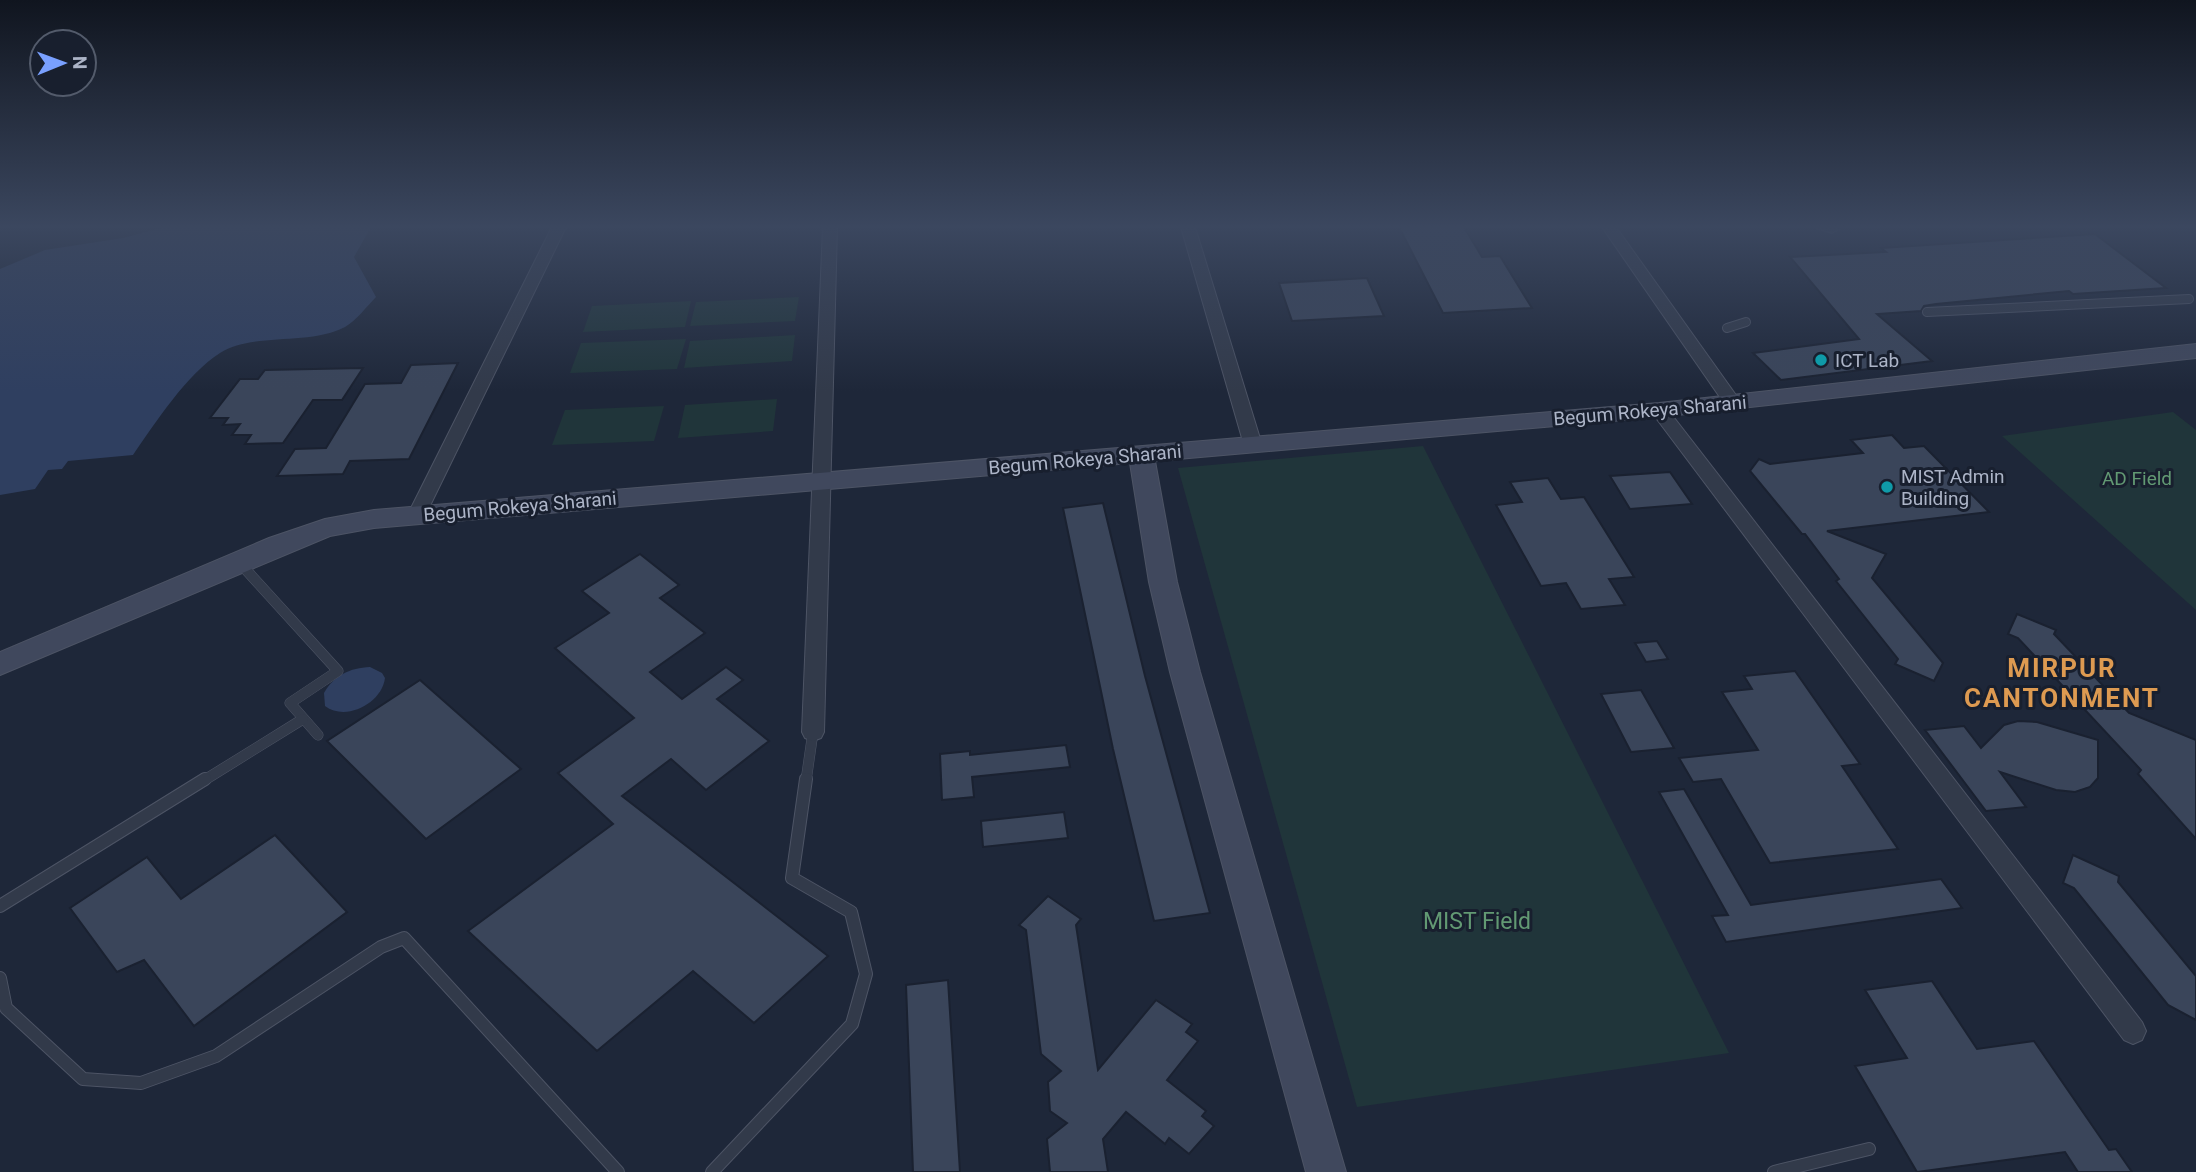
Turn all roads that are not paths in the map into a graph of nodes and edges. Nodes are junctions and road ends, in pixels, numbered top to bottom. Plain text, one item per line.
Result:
1 (532, 282) edge
2 (828, 282) edge
3 (1204, 282) edge
4 (1647, 282) edge
5 (2189, 299) dead end
6 (1927, 312) dead end
7 (1746, 321) dead end
8 (1727, 328) dead end
9 (2196, 351) edge
10 (1732, 402) junction
11 (1659, 410) junction
12 (1253, 444) junction
13 (1141, 455) junction
14 (821, 481) junction
15 (416, 514) junction
16 (238, 561) junction
17 (0, 664) edge
18 (303, 719) junction
19 (813, 732) joint
20 (318, 735) dead end
21 (0, 906) edge
22 (0, 978) edge
23 (2133, 1031) dead end
24 (1870, 1149) dead end
25 (618, 1172) edge
26 (712, 1172) edge
27 (1326, 1172) edge
28 (1774, 1172) edge

1 - 15 street
2 - 14 street
3 - 12 street
4 - 10 street
5 - 6 lane
7 - 8 lane
9 - 10 street, Begum Rokeya Sharani
10 - 11 street, Begum Rokeya Sharani
11 - 12 street, Begum Rokeya Sharani
11 - 23 street
12 - 13 street, Begum Rokeya Sharani
13 - 14 street, Begum Rokeya Sharani
13 - 27 street
14 - 15 street, Begum Rokeya Sharani
14 - 19 street
15 - 16 street, Begum Rokeya Sharani
16 - 17 street, Begum Rokeya Sharani
16 - 18 lane
18 - 20 lane
18 - 21 lane
19 - 26 lane
22 - 25 lane
24 - 28 lane

